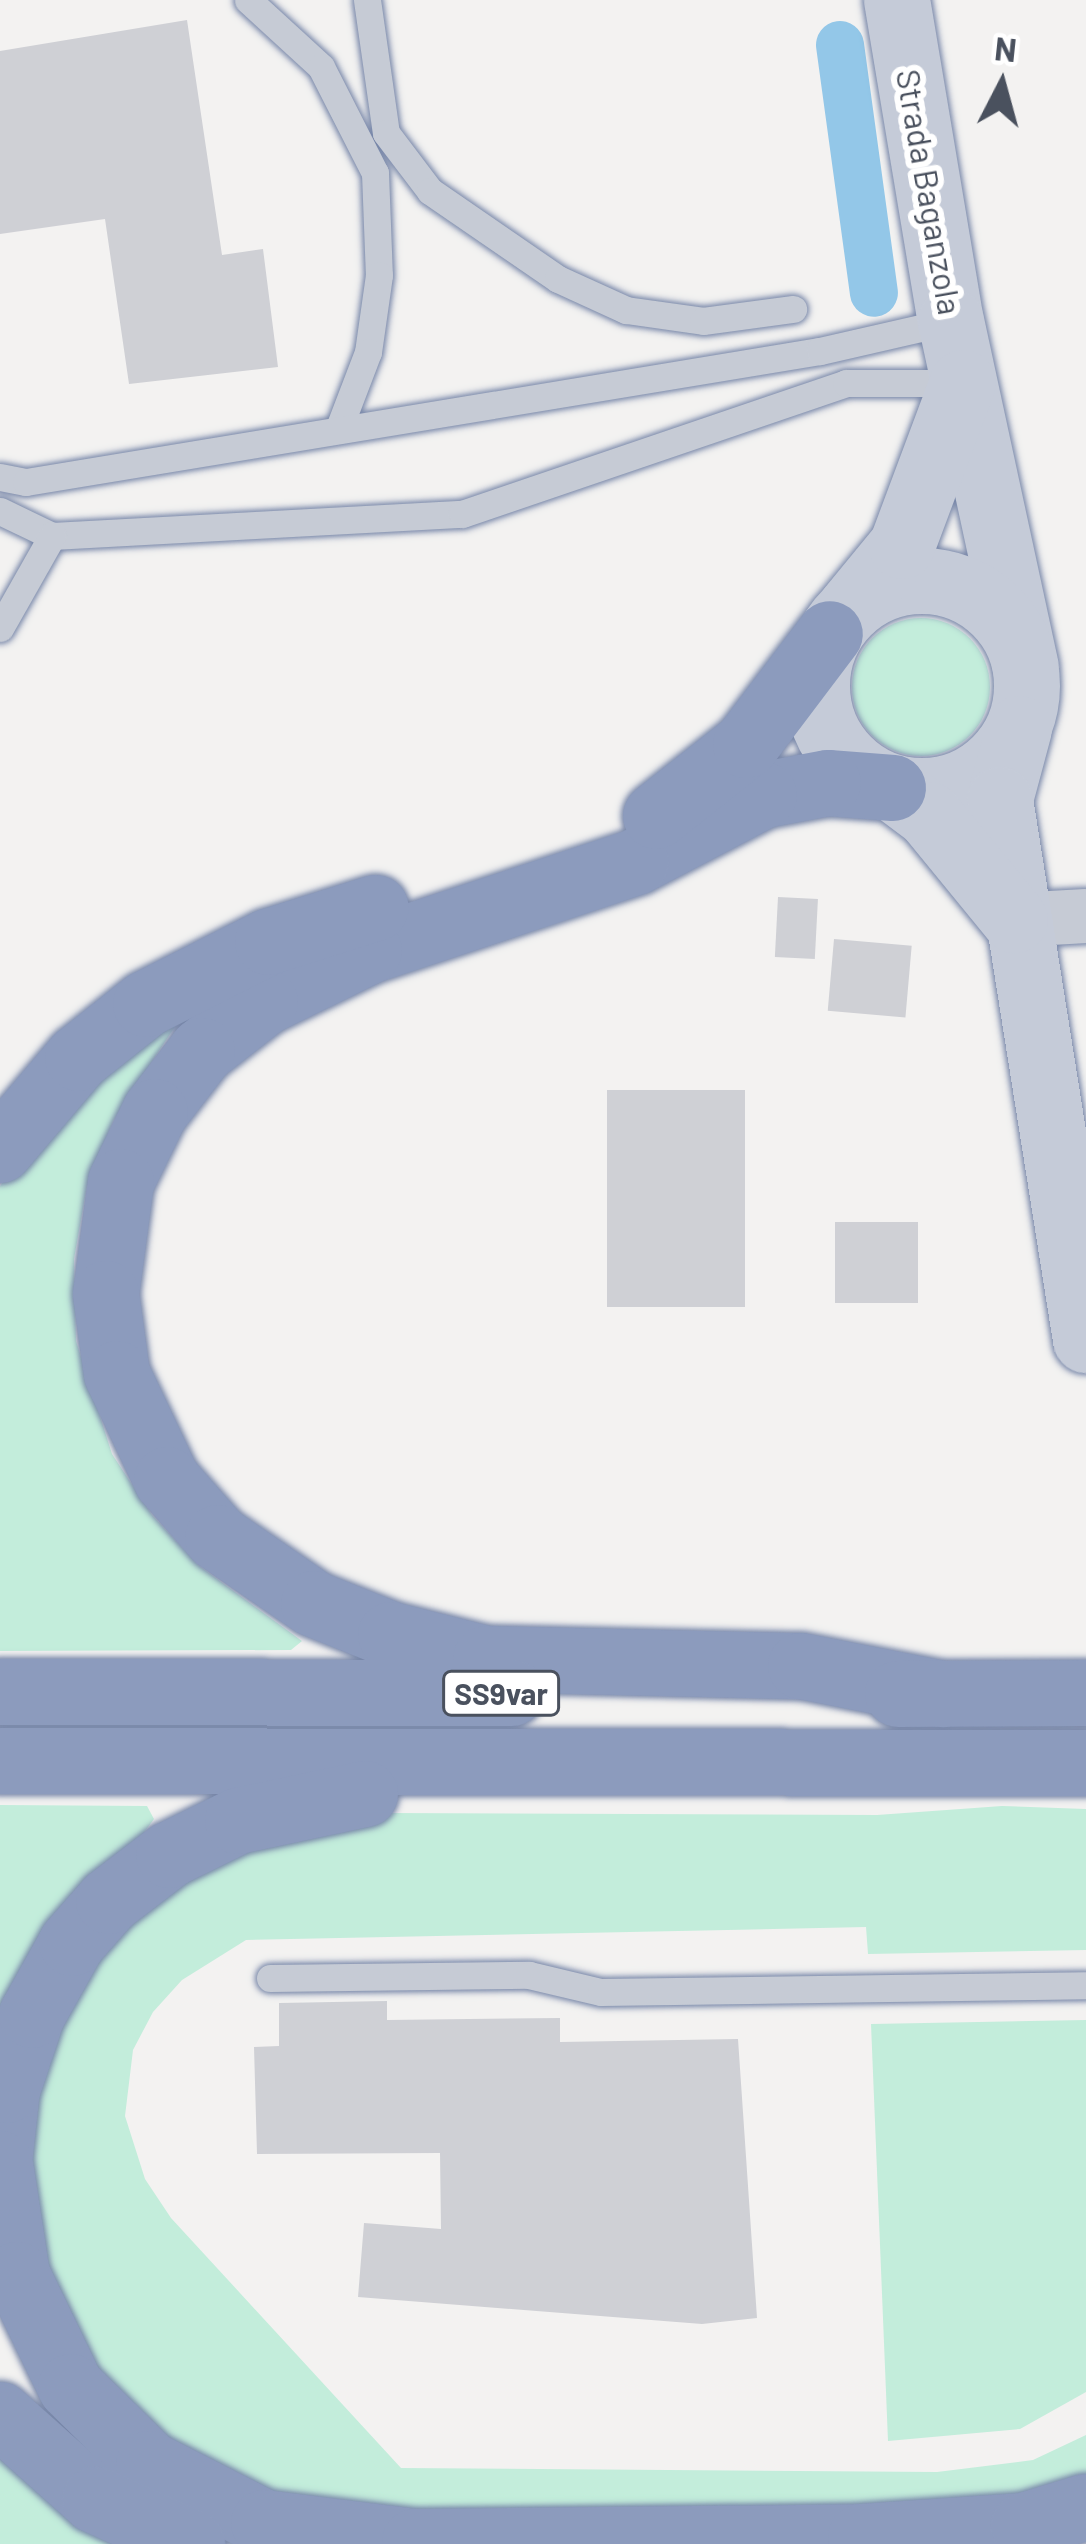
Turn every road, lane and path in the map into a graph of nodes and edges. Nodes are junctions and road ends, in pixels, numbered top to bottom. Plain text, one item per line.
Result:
1 (248, 0) edge
2 (367, 0) edge
3 (897, 0) edge
4 (793, 309) dead end
5 (951, 320) junction
6 (963, 383) junction
7 (339, 428) junction
8 (0, 477) edge
9 (0, 511) edge
10 (52, 536) junction
11 (840, 621) junction
12 (0, 628) edge
13 (1024, 694) junction
14 (893, 788) junction
15 (1086, 916) edge
16 (1015, 920) junction
17 (0, 1150) edge
18 (1086, 1340) edge
19 (0, 1692) edge
20 (972, 1694) junction
21 (1086, 1694) edge
22 (0, 1761) edge
23 (860, 1762) junction
24 (1086, 1763) edge
25 (270, 1978) dead end
26 (1086, 1985) edge
27 (0, 2154) edge
28 (0, 2164) edge
29 (0, 2415) edge
30 (1086, 2507) edge
31 (192, 2544) edge

1 - 7 lane
2 - 4 lane
3 - 5 main road, Strada Baganzola
5 - 6 main road, Strada Baganzola
5 - 7 lane
6 - 10 lane
6 - 11 main road, Strada Baganzola
6 - 13 main road, Strada Baganzola
7 - 8 lane
9 - 10 lane
10 - 12 lane
11 - 13 main road
11 - 14 main road, Strada Baganzola
11 - 17 highway
13 - 14 main road
13 - 16 main road, Strada Baganzola
14 - 16 main road, Strada Baganzola
14 - 20 highway
15 - 16 street
16 - 18 main road, Strada Baganzola
19 - 20 highway, SS9var
20 - 21 highway, SS9var
22 - 23 highway, SS9var
23 - 24 highway, SS9var
23 - 27 highway
25 - 26 lane
28 - 30 highway
29 - 31 highway

